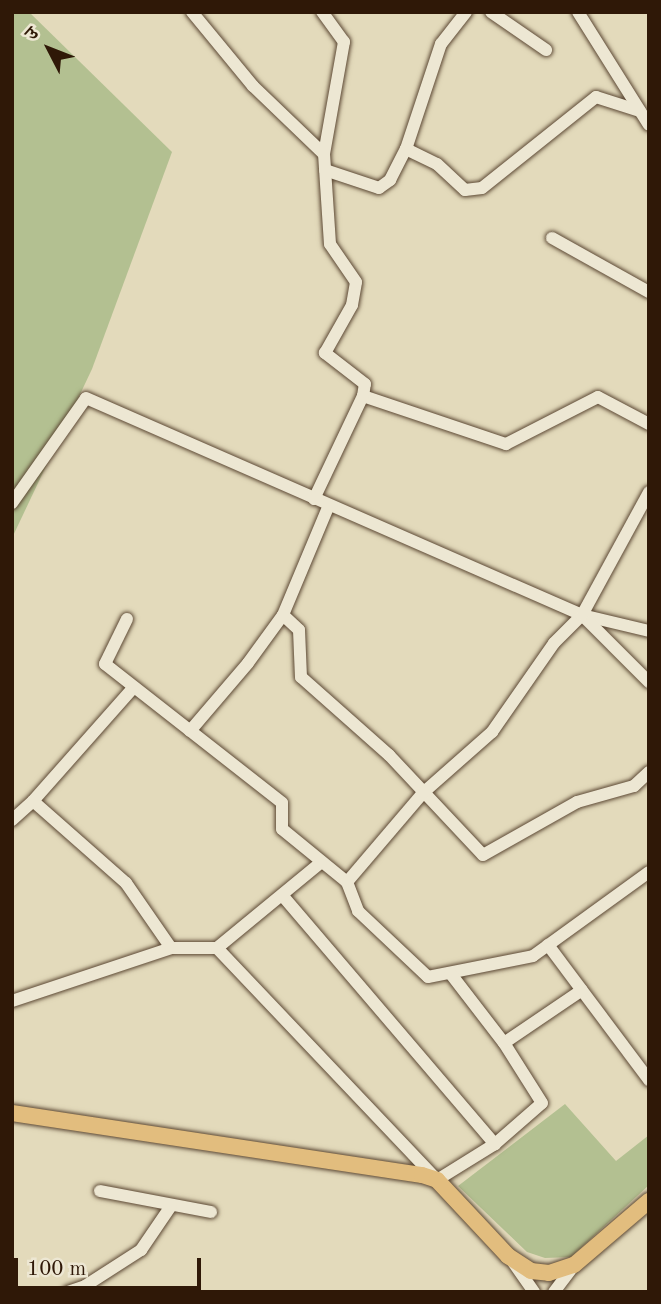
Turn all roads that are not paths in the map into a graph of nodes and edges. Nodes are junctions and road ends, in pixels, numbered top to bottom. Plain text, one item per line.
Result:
1 (192, 12) edge
2 (466, 12) edge
3 (491, 12) edge
4 (578, 12) edge
5 (323, 13) edge
6 (546, 50) dead end
7 (640, 111) junction
8 (649, 125) edge
9 (406, 149) junction
10 (324, 154) junction
11 (325, 170) junction
12 (552, 238) dead end
13 (649, 292) edge
14 (363, 396) junction
15 (649, 424) edge
16 (649, 492) edge
17 (314, 499) junction
18 (12, 503) edge
19 (329, 505) junction
20 (283, 615) junction
21 (582, 615) junction
22 (127, 619) dead end
23 (649, 631) edge
24 (649, 681) edge
25 (134, 687) junction
26 (190, 730) junction
27 (649, 772) edge
28 (424, 792) junction
29 (33, 801) junction
30 (12, 820) edge
31 (320, 863) junction
32 (649, 872) edge
33 (348, 882) junction
34 (282, 895) junction
35 (548, 945) junction
36 (170, 948) junction
37 (217, 948) junction
38 (450, 972) junction
39 (582, 990) junction
40 (12, 1001) edge
41 (504, 1043) junction
42 (649, 1080) edge
43 (12, 1113) edge
44 (495, 1144) junction
45 (437, 1180) junction
46 (100, 1191) dead end
47 (649, 1201) edge
48 (171, 1206) junction
49 (211, 1212) dead end
50 (508, 1256) junction
51 (574, 1265) junction
52 (68, 1292) edge
53 (534, 1292) edge
54 (554, 1292) edge

1 - 10 street
2 - 9 street
3 - 6 street
4 - 7 street
5 - 10 street
7 - 8 street
7 - 9 street
9 - 11 street
10 - 11 street
11 - 14 street
12 - 13 street
14 - 15 street
14 - 17 street
16 - 21 street
17 - 18 street
17 - 19 street
19 - 20 street
19 - 21 street
20 - 26 street
20 - 28 street
21 - 23 street
21 - 24 street
21 - 28 street
22 - 25 street
25 - 26 street
25 - 29 street
26 - 31 street
27 - 28 street
28 - 33 street
29 - 30 street
29 - 36 street
31 - 33 street
31 - 34 street
32 - 35 street
33 - 38 street
34 - 37 street
34 - 44 street
35 - 38 street
35 - 39 street
36 - 37 street
36 - 40 street
37 - 45 street
38 - 41 street
39 - 41 street
39 - 42 street
41 - 44 street
43 - 45 main road
44 - 45 street
45 - 50 main road
46 - 48 street
47 - 51 main road
48 - 49 street
48 - 52 street
50 - 51 main road
50 - 53 street
51 - 54 street

